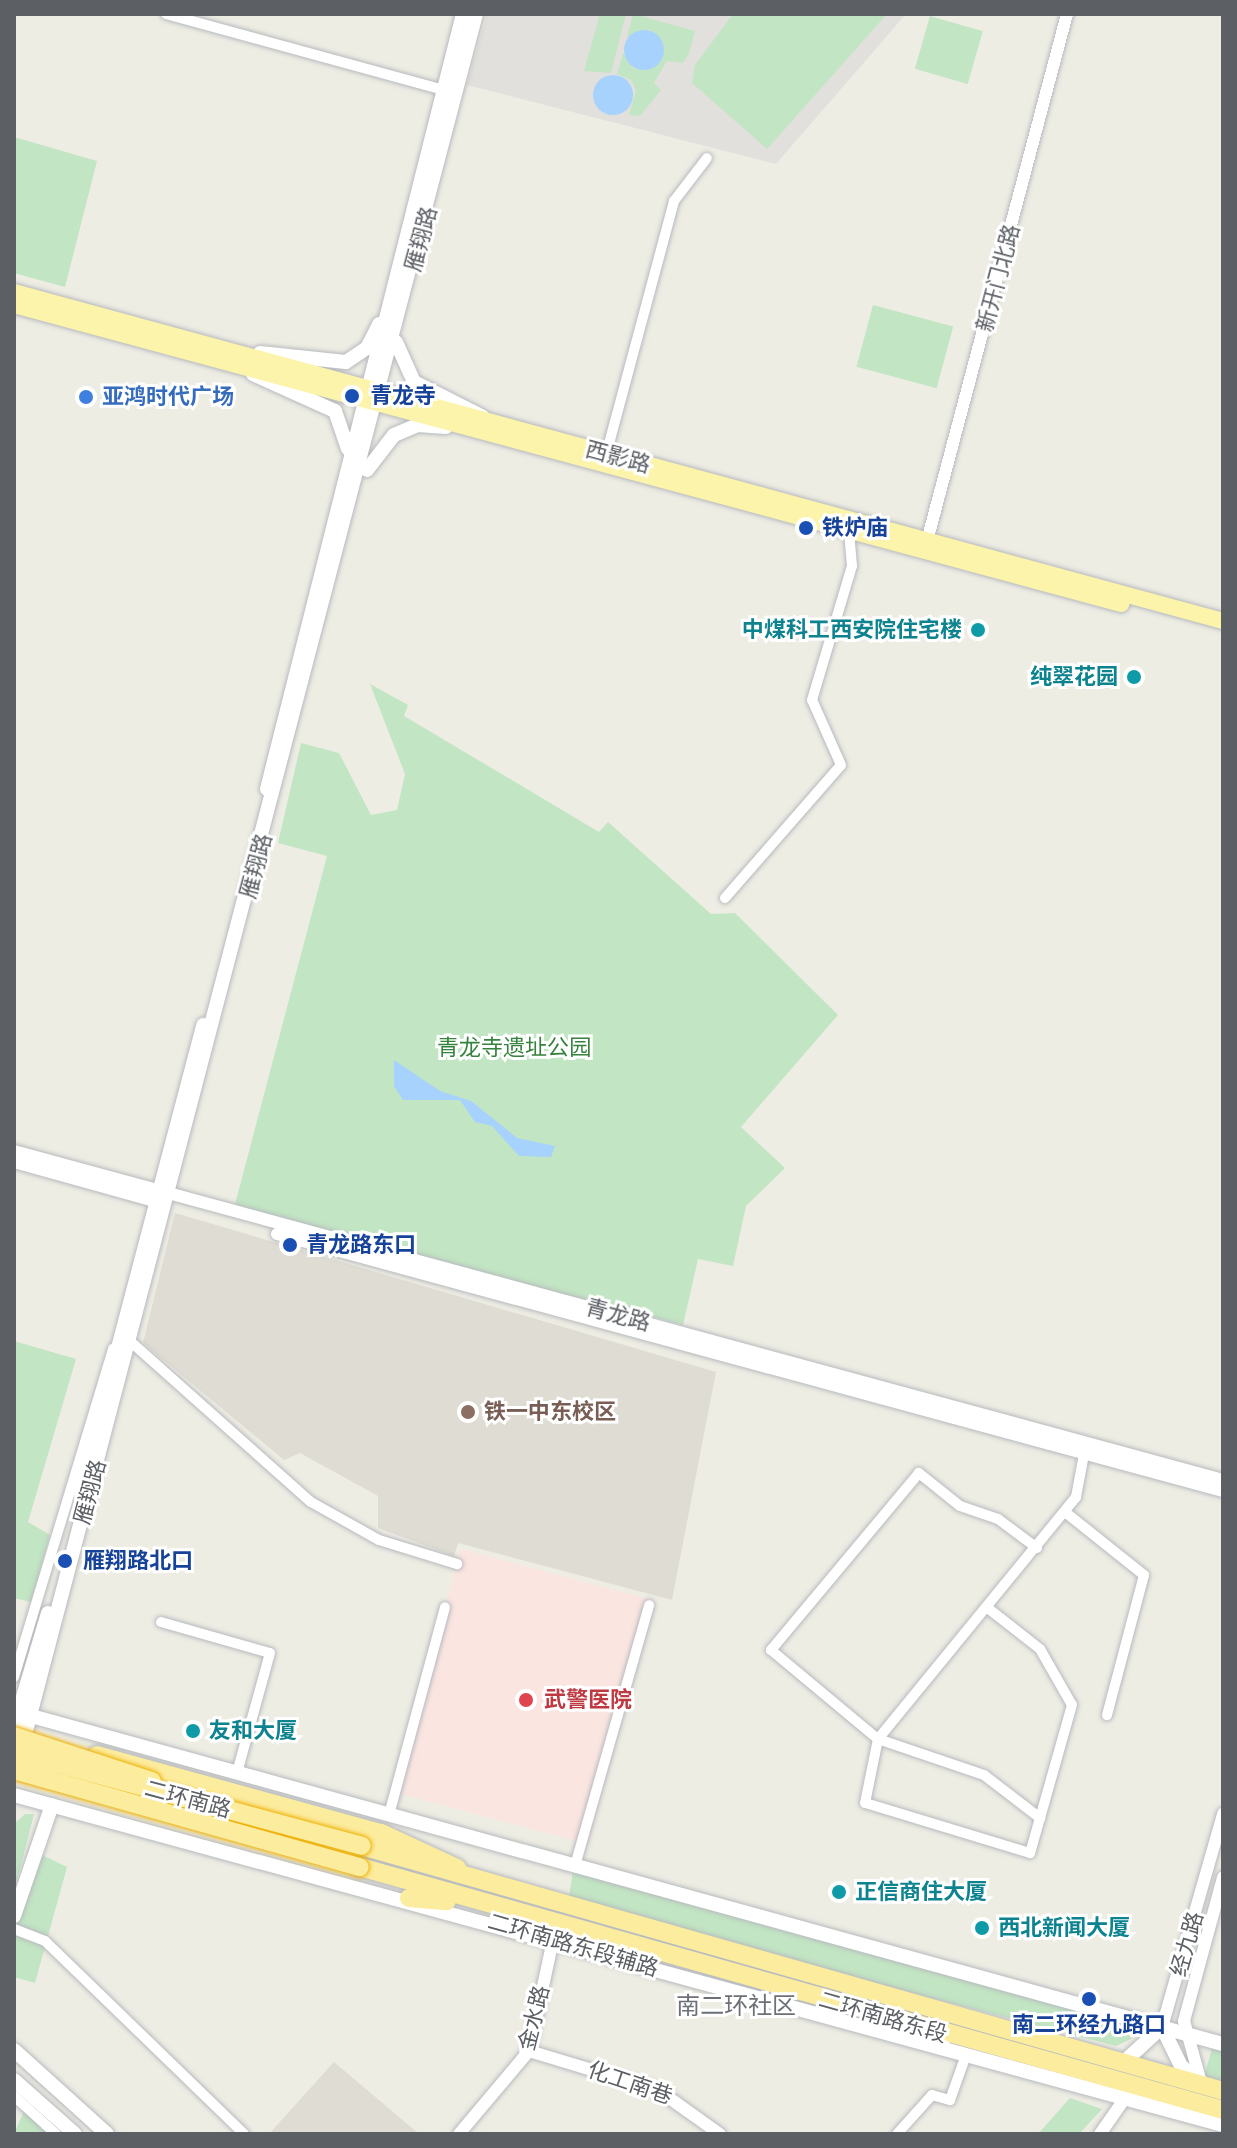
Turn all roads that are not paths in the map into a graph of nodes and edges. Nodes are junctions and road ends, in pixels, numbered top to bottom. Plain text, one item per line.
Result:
1 (166, 14) edge
2 (463, 14) edge
3 (476, 14) edge
4 (1067, 14) edge
5 (453, 93) junction
6 (707, 158) dead end
7 (396, 287) junction
8 (14, 292) edge
9 (14, 305) edge
10 (396, 331) junction
11 (237, 358) junction
12 (373, 396) junction
13 (487, 419) junction
14 (459, 428) junction
15 (606, 455) junction
16 (347, 464) junction
17 (357, 487) junction
18 (849, 533) junction
19 (927, 541) junction
20 (1222, 623) edge
21 (725, 898) dead end
22 (14, 1151) edge
23 (14, 1162) edge
24 (162, 1198) junction
25 (125, 1339) junction
26 (1085, 1448) junction
27 (1223, 1480) edge
28 (1223, 1491) edge
29 (1065, 1512) junction
30 (1037, 1548) junction
31 (457, 1564) dead end
32 (649, 1605) dead end
33 (445, 1607) dead end
34 (989, 1609) junction
35 (161, 1622) dead end
36 (14, 1677) edge
37 (1107, 1715) dead end
38 (18, 1724) edge
39 (878, 1739) junction
40 (14, 1752) edge
41 (238, 1769) junction
42 (14, 1770) edge
43 (14, 1779) edge
44 (14, 1795) edge
45 (179, 1796) junction
46 (52, 1805) junction
47 (390, 1811) junction
48 (1223, 1814) edge
49 (1040, 1818) junction
50 (213, 1823) junction
51 (362, 1846) joint
52 (576, 1862) junction
53 (360, 1867) joint
54 (1223, 1877) edge
55 (485, 1894) junction
56 (409, 1898) junction
57 (14, 1916) edge
58 (14, 1929) edge
59 (554, 1933) junction
60 (1162, 2027) junction
61 (1184, 2032) junction
62 (1223, 2044) edge
63 (14, 2050) edge
64 (529, 2051) junction
65 (966, 2055) junction
66 (1125, 2061) junction
67 (14, 2080) edge
68 (1210, 2086) edge
69 (1128, 2094) junction
70 (14, 2096) edge
71 (1223, 2110) edge
72 (1223, 2125) edge
73 (714, 2132) edge
74 (56, 2134) edge
75 (75, 2134) edge
76 (107, 2134) edge
77 (244, 2134) edge
78 (459, 2134) edge
79 (897, 2134) edge
80 (1100, 2134) edge

1 - 5 street
2 - 5 main road, 雁翔路
3 - 5 main road, 雁翔路
4 - 19 street, 新开门北路
5 - 7 main road, 雁翔路
5 - 10 main road, 雁翔路
6 - 15 street
7 - 11 main road
7 - 12 main road, 雁翔路
8 - 11 main road, 西影路
9 - 11 main road, 西影路
10 - 12 main road, 雁翔路
10 - 13 main road
11 - 12 main road, 西影路
11 - 16 main road
12 - 13 main road, 西影路
12 - 14 main road, 西影路
12 - 16 main road, 雁翔路
12 - 17 main road, 雁翔路
13 - 15 main road, 西影路
14 - 17 main road
14 - 18 main road, 西影路
15 - 19 main road, 西影路
16 - 24 main road, 雁翔路
17 - 24 main road, 雁翔路
18 - 20 main road, 西影路
18 - 21 street
19 - 20 main road, 西影路
22 - 24 street, 青龙路
23 - 24 street, 青龙路
24 - 25 main road, 雁翔路
24 - 26 street, 青龙路
25 - 31 street
25 - 36 street
25 - 38 main road, 雁翔路
26 - 27 street, 青龙路
26 - 28 street, 青龙路
26 - 29 street
29 - 30 street
29 - 37 street
30 - 34 street
30 - 39 street
32 - 52 street
33 - 47 street
34 - 39 street
34 - 49 street
35 - 41 street
38 - 41 main road
38 - 43 main road, 雁翔路
38 - 45 highway, bridge
38 - 55 highway
39 - 49 street
39 - 49 street
40 - 45 highway, 二环南路, bridge
41 - 47 main road
42 - 50 highway, 二环南路, bridge
43 - 50 highway, bridge
44 - 46 main road, 二环南路东段辅路
45 - 51 highway, 二环南路, bridge
46 - 56 main road, 二环南路东段辅路
46 - 57 main road
47 - 52 main road
48 - 60 street, 经九路
50 - 53 highway, 二环南路, bridge
51 - 55 highway, 二环南路东段
52 - 60 main road
53 - 55 highway, 二环南路东段
54 - 61 street, 经九路
55 - 56 highway
55 - 59 highway, 二环南路东段
55 - 66 highway, 二环南路东段
56 - 59 main road, 二环南路东段辅路
58 - 77 street
59 - 64 street, 金水路
59 - 65 main road, 二环南路东段辅路
59 - 69 highway, 二环南路东段
60 - 61 main road
60 - 66 main road
60 - 68 main road
61 - 62 main road
61 - 68 street
63 - 76 main road
64 - 73 street, 化工南巷
64 - 78 street, 金水路
65 - 69 main road, 二环南路东段辅路
65 - 79 street
66 - 68 highway, 二环南路东段
67 - 75 main road
69 - 71 highway, 二环南路东段
69 - 72 main road, 二环南路东段辅路
69 - 80 street
70 - 74 street

